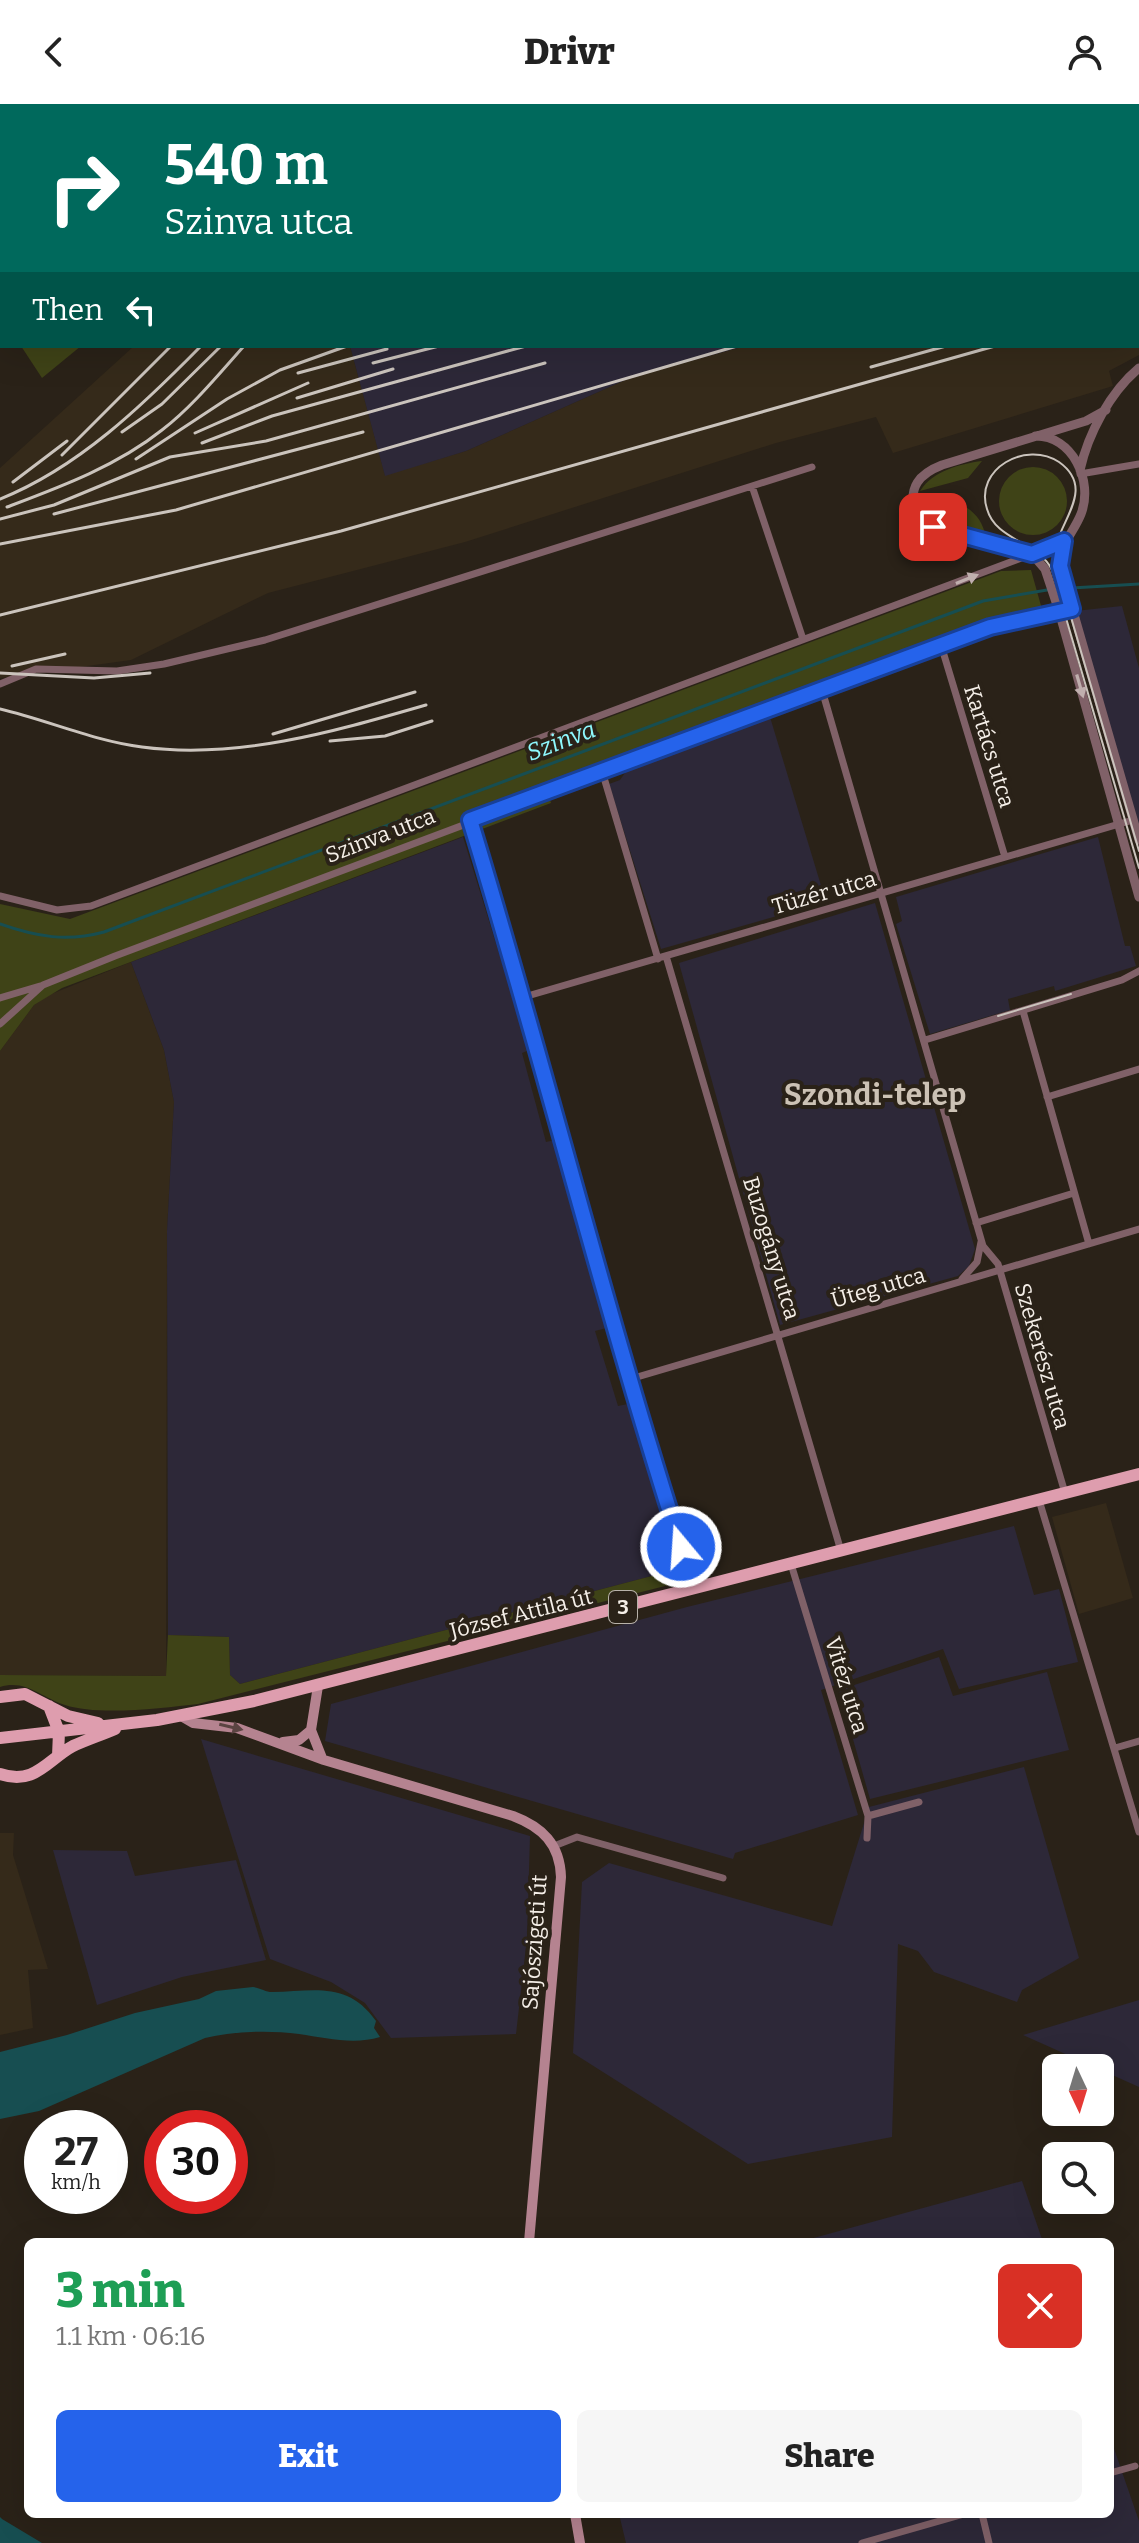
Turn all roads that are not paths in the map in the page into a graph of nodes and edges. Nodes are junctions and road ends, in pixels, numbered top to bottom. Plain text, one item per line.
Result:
1 (1139, 368) edge
2 (1106, 410) junction
3 (1035, 436) junction
4 (1139, 464) edge
5 (812, 467) dead end
6 (1080, 474) junction
7 (752, 486) junction
8 (1064, 541) junction
9 (1032, 554) junction
10 (1072, 609) junction
11 (1059, 611) junction
12 (803, 639) junction
13 (941, 645) junction
14 (0, 684) edge
15 (822, 690) junction
16 (602, 771) junction
17 (470, 820) junction
18 (1133, 820) junction
19 (1119, 823) junction
20 (1139, 840) edge
21 (1005, 857) junction
22 (882, 893) junction
23 (0, 896) edge
24 (1139, 897) edge
25 (662, 958) junction
26 (1139, 971) edge
27 (43, 985) junction
28 (524, 997) junction
29 (0, 998) edge
30 (1023, 1011) junction
31 (0, 1024) edge
32 (925, 1040) junction
33 (1139, 1069) edge
34 (1047, 1097) junction
35 (1074, 1193) junction
36 (976, 1223) junction
37 (1139, 1229) edge
38 (980, 1234) junction
39 (1089, 1244) junction
40 (1000, 1270) junction
41 (953, 1284) junction
42 (779, 1335) junction
43 (627, 1380) junction
44 (1139, 1474) edge
45 (1065, 1493) junction
46 (1039, 1500) junction
47 (841, 1551) junction
48 (791, 1564) junction
49 (694, 1589) junction
50 (0, 1686) edge
51 (318, 1686) junction
52 (16, 1693) junction
53 (0, 1697) edge
54 (49, 1706) junction
55 (181, 1716) junction
56 (127, 1724) junction
57 (109, 1726) junction
58 (311, 1730) junction
59 (59, 1732) junction
60 (0, 1738) edge
61 (1139, 1741) edge
62 (281, 1742) junction
63 (1115, 1748) junction
64 (58, 1756) junction
65 (324, 1760) junction
66 (0, 1774) edge
67 (919, 1802) dead end
68 (868, 1816) junction
69 (1139, 1832) edge
70 (867, 1838) dead end
71 (554, 1846) junction
72 (723, 1878) dead end
73 (529, 2238) edge
74 (1135, 2466) dead end
75 (1114, 2472) edge
76 (576, 2518) edge
77 (950, 2518) edge
78 (983, 2518) edge
79 (580, 2543) edge
80 (862, 2543) edge
81 (989, 2543) edge

1 - 2 street
2 - 3 street
2 - 6 street
3 - 6 street
3 - 9 street
4 - 6 street
5 - 7 street
6 - 8 street
7 - 12 street
7 - 14 street
8 - 9 street
8 - 10 street
9 - 11 street
12 -> 9 street, Szinva utca
10 - 11 street, Szinva utca
10 - 18 street
11 - 13 street, Szinva utca
11 -> 19 street
12 - 23 street, Szinva utca
13 - 15 street, Szinva utca
13 - 21 street, Kartács utca
15 - 16 street, Szinva utca
15 - 22 street, Szekerész utca
16 - 17 street, Szinva utca
16 - 25 street, Buzogány utca
17 - 27 street, Szinva utca
17 - 28 street
18 - 19 street, Tüzér utca
18 - 20 street
19 - 21 street, Tüzér utca
19 - 24 street
21 - 22 street, Tüzér utca
22 - 25 street, Tüzér utca
22 - 32 street, Szekerész utca
25 - 28 street, Tüzér utca
25 - 42 street, Buzogány utca
26 - 30 street
27 - 29 street
27 - 31 street, Szinva utca
28 - 43 street
30 - 32 street
30 - 34 street
32 - 36 street, Szekerész utca
33 - 34 street
34 - 35 street
35 - 36 street
35 - 39 street
36 - 38 street, Szekerész utca
37 - 39 street, Üteg utca
38 - 40 street, Szekerész utca
38 - 41 street
39 - 40 street, Üteg utca
40 - 41 street, Üteg utca
40 - 45 street, Szekerész utca
41 - 42 street, Üteg utca
42 - 43 street, Üteg utca
42 - 47 street, Buzogány utca
43 - 49 street
44 - 45 main road, József Attila út / 3
45 - 46 main road, József Attila út / 3
46 - 47 main road, József Attila út / 3
46 - 63 street
47 - 48 main road, József Attila út / 3
48 - 49 main road, József Attila út / 3
48 - 68 street, Vitéz utca
49 - 51 main road, József Attila út / 3
50 - 52 main road
51 - 55 main road, József Attila út / 3
51 - 58 main road
52 - 53 main road
52 - 54 main road
54 - 57 main road
54 - 59 main road
55 - 56 main road, József Attila út / 3
55 -> 62 main road, Sajószigeti út
56 - 57 main road, József Attila út / 3
56 - 64 main road
57 - 59 main road, József Attila út / 3
58 - 62 main road
58 - 65 main road
59 - 60 main road, József Attila út / 3
59 - 64 main road
61 - 63 street
62 - 65 main road, Sajószigeti út
63 - 69 street
64 - 66 main road
65 - 71 main road, Sajószigeti út
67 - 68 street
68 - 70 street, Vitéz utca
71 - 72 street
71 - 73 main road, Sajószigeti út
74 - 75 street
76 - 79 main road
77 - 80 street
78 - 81 street

